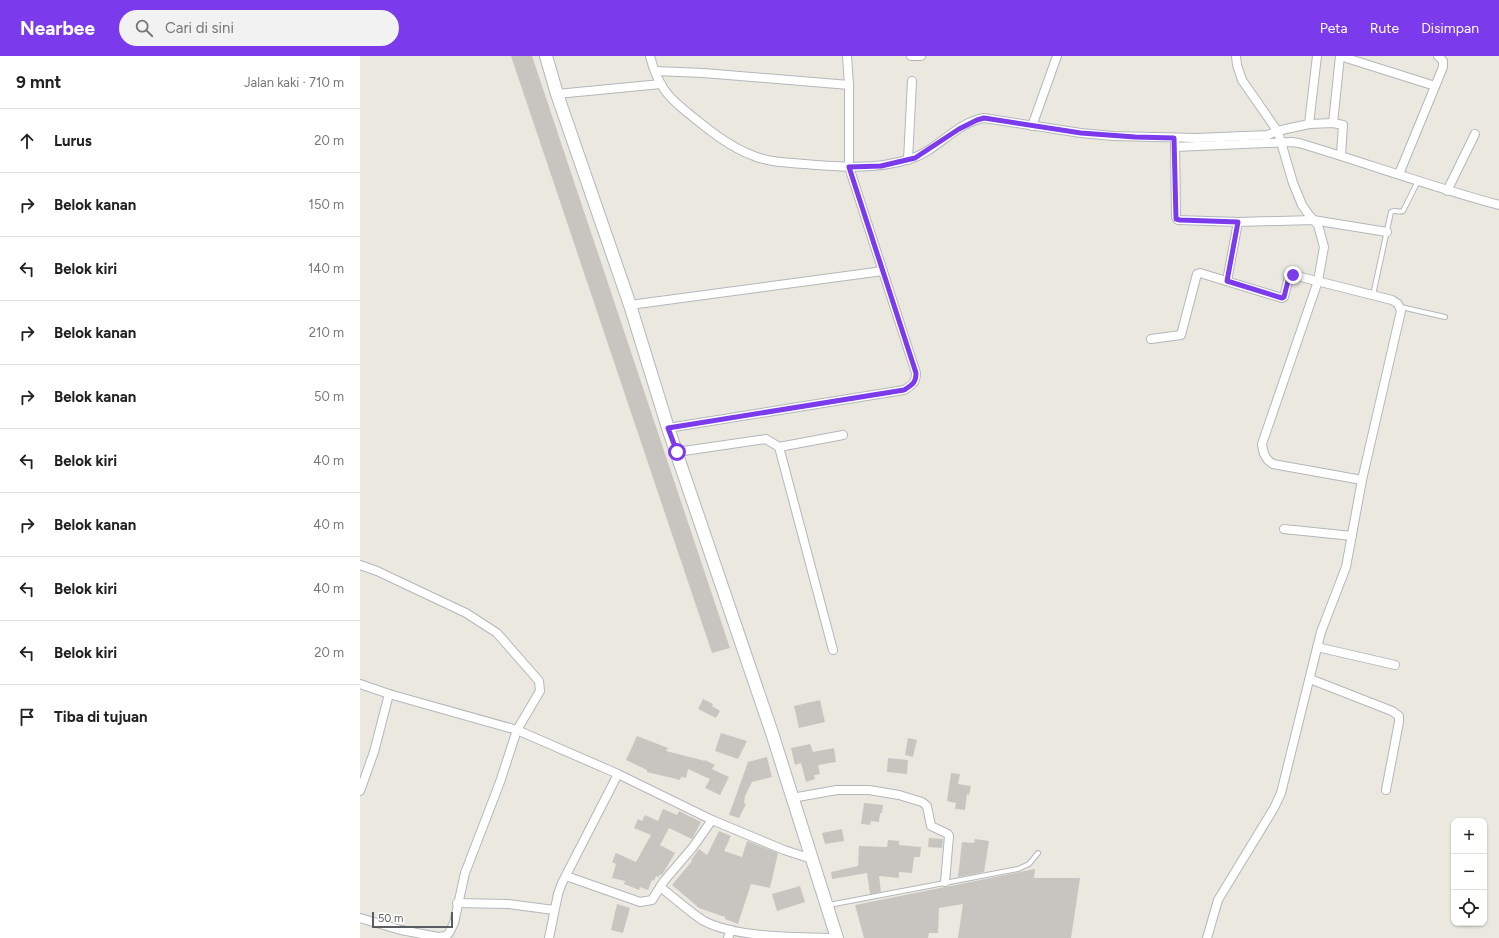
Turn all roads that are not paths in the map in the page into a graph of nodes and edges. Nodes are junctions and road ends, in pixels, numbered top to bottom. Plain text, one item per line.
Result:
1 (546, 56) edge
2 (650, 56) edge
3 (847, 56) edge
4 (911, 56) edge
5 (921, 56) edge
6 (1057, 56) edge
7 (1236, 56) edge
8 (1317, 56) edge
9 (1340, 56) edge
10 (1438, 56) edge
11 (655, 71) junction
12 (912, 81) dead end
13 (661, 84) junction
14 (849, 85) junction
15 (1435, 86) junction
16 (557, 94) junction
17 (1332, 123) junction
18 (1309, 124) junction
19 (1032, 126) junction
20 (1475, 134) dead end
21 (1279, 136) junction
22 (1175, 142) junction
23 (1340, 155) junction
24 (908, 160) junction
25 (849, 167) junction
26 (1399, 174) junction
27 (1419, 181) junction
28 (1447, 191) junction
29 (1499, 205) edge
30 (1313, 220) junction
31 (1238, 222) junction
32 (1387, 232) junction
33 (883, 271) junction
34 (1227, 281) junction
35 (1318, 281) junction
36 (1372, 295) junction
37 (630, 305) junction
38 (1401, 307) junction
39 (1444, 317) dead end
40 (1151, 339) dead end
41 (668, 428) junction
42 (844, 435) dead end
43 (779, 447) junction
44 (677, 452) junction
45 (1362, 480) junction
46 (1284, 529) dead end
47 (1352, 536) junction
48 (360, 565) edge
49 (1318, 647) junction
50 (833, 650) dead end
51 (1395, 665) dead end
52 (1310, 680) junction
53 (360, 684) edge
54 (390, 694) junction
55 (517, 730) junction
56 (618, 774) junction
57 (1386, 790) dead end
58 (360, 791) edge
59 (792, 798) junction
60 (712, 820) junction
61 (1038, 853) dead end
62 (812, 859) junction
63 (566, 876) junction
64 (946, 882) junction
65 (660, 887) junction
66 (457, 903) junction
67 (826, 905) junction
68 (554, 910) junction
69 (360, 918) edge
70 (400, 934) edge
71 (730, 934) edge
72 (549, 938) edge
73 (836, 938) edge
74 (1207, 938) edge

1 - 16 main road
2 - 11 street
3 - 14 street
4 - 5 street
6 - 19 street
7 - 21 street
8 - 18 street
9 - 15 street
9 - 17 street
10 - 15 street
11 - 13 street
11 - 14 street
12 - 24 street
13 - 16 street
13 - 25 street
14 - 25 street
15 - 26 street
16 - 37 main road
17 - 18 street
17 - 23 street
18 - 21 street
19 - 22 street
19 - 24 street
20 - 28 street
21 - 22 street
21 - 22 street
21 - 23 street
21 - 30 street
22 - 31 street
23 - 26 street
24 - 25 street
25 - 33 street
26 - 27 street
27 - 28 street
27 - 32 lane
28 - 29 street
30 - 31 street
30 - 32 street
30 - 35 street
31 - 34 street
32 - 36 lane
33 - 37 street
33 - 41 street
34 - 35 street
34 - 40 street
35 - 36 street
35 - 45 street
36 - 38 street
37 - 41 main road
38 - 39 lane
38 - 45 street
41 - 44 main road
42 - 43 street
43 - 44 street
43 - 50 street
44 - 59 main road
45 - 47 street
46 - 47 street
47 - 49 street
48 - 55 street
49 - 51 street
49 - 52 street
52 - 57 street
52 - 74 street
53 - 54 street
54 - 55 street
54 - 58 street
55 - 56 street
55 - 66 street
56 - 60 street
56 - 63 street
59 - 62 main road
59 - 64 street
60 - 62 street
60 - 65 street
61 - 64 lane
62 - 67 main road
63 - 65 street
63 - 68 street
64 - 67 lane
65 - 71 street
66 - 68 street
66 - 70 street
67 - 73 main road
68 - 72 street
69 - 70 street
71 - 73 street

